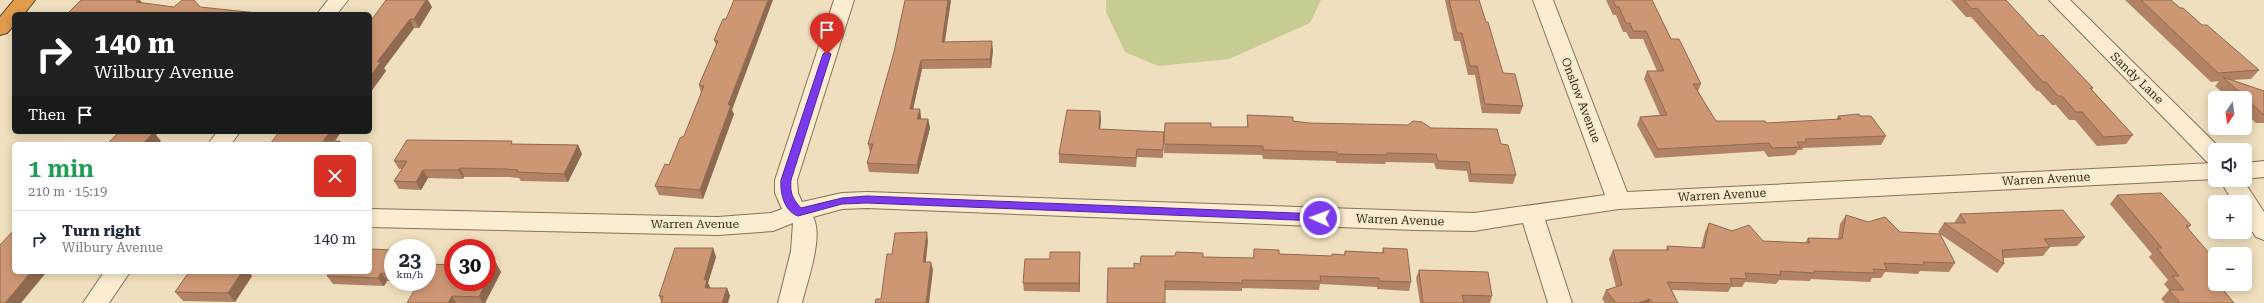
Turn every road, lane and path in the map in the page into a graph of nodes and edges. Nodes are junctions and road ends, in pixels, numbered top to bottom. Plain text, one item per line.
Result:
1 (25, 0) edge
2 (338, 0) edge
3 (844, 0) edge
4 (1543, 0) edge
5 (2059, 0) edge
6 (15, 12) edge
7 (329, 12) edge
8 (12, 15) edge
9 (0, 29) edge
10 (227, 134) edge
11 (221, 142) edge
12 (2208, 148) edge
13 (2264, 169) edge
14 (2252, 170) edge
15 (2208, 171) edge
16 (2236, 187) edge
17 (1619, 201) junction
18 (798, 212) junction
19 (1532, 214) junction
20 (372, 218) edge
21 (2264, 230) edge
22 (117, 274) edge
23 (95, 303) edge
24 (790, 303) edge
25 (1560, 303) edge

1 - 6 highway
2 - 7 street
3 - 18 street
4 - 17 street, Onslow Avenue
5 - 12 street, Sandy Lane
8 - 9 highway
10 - 11 street
13 - 14 street
15 - 17 street, Warren Avenue
16 - 21 street
17 - 19 street, Warren Avenue
18 - 19 street, Warren Avenue
18 - 20 street, Warren Avenue
18 - 24 street
19 - 25 street
22 - 23 street

